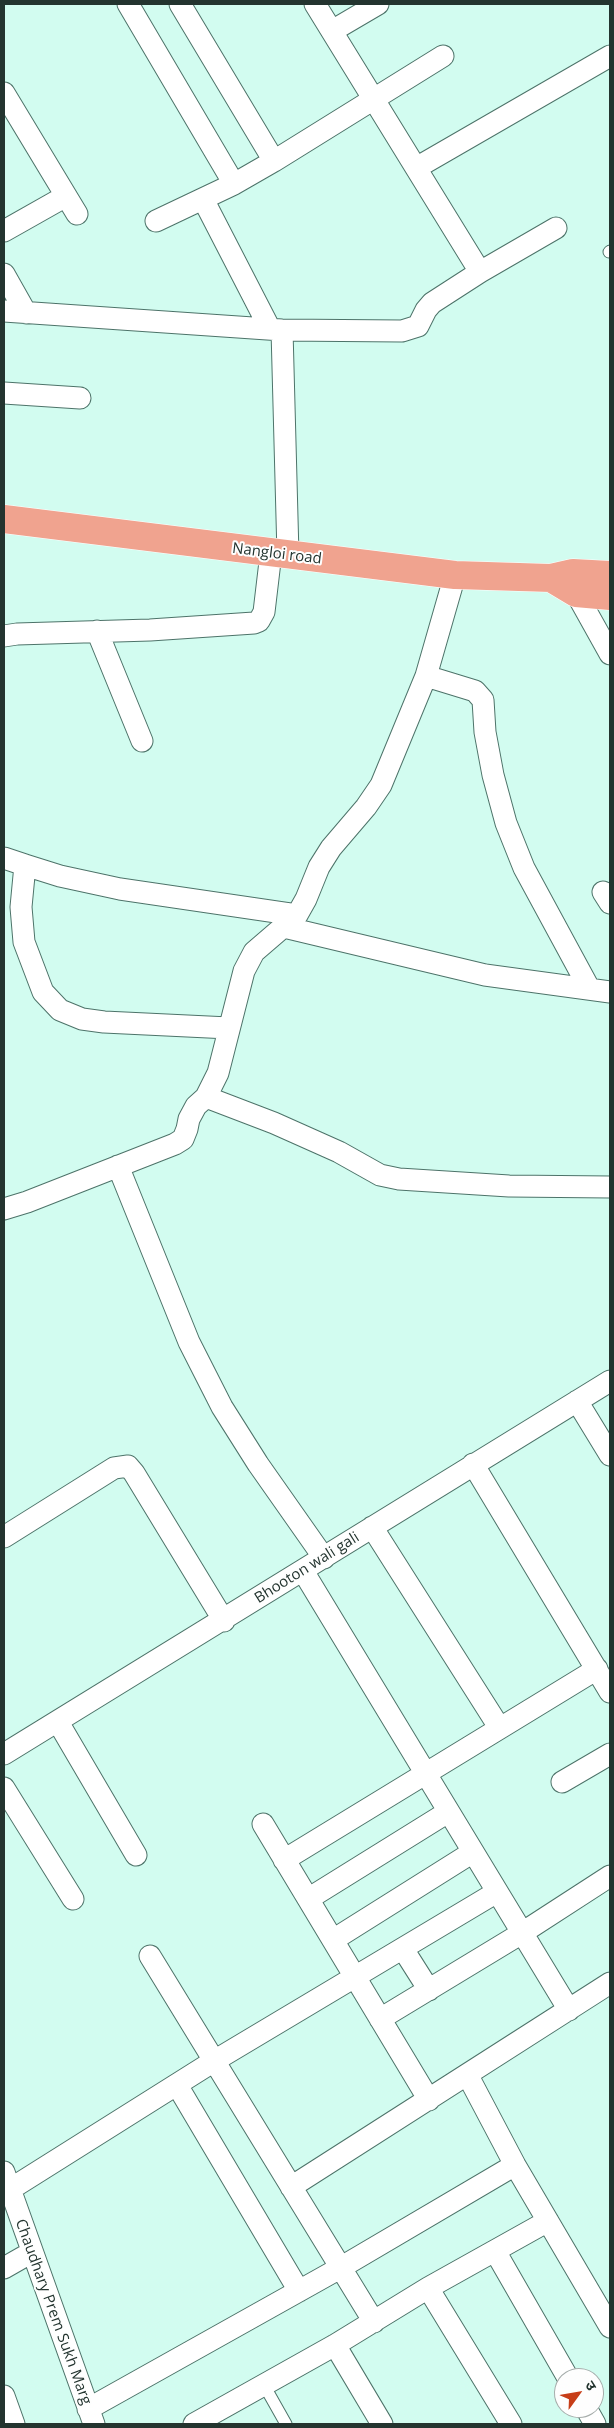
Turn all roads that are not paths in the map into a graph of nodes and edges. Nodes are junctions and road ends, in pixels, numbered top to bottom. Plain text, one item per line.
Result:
1 (128, 4) edge
2 (180, 4) edge
3 (315, 4) edge
4 (378, 4) edge
5 (332, 31) junction
6 (443, 56) dead end
7 (610, 56) edge
8 (374, 100) junction
9 (6, 102) edge
10 (274, 161) junction
11 (416, 168) junction
12 (234, 184) junction
13 (66, 196) junction
14 (203, 198) junction
15 (77, 214) dead end
16 (156, 221) dead end
17 (556, 228) dead end
18 (4, 231) edge
19 (480, 272) junction
20 (4, 274) edge
21 (4, 311) edge
22 (26, 313) junction
23 (276, 329) junction
24 (4, 393) edge
25 (80, 398) dead end
26 (4, 519) edge
27 (280, 554) junction
28 (454, 574) junction
29 (610, 575) edge
30 (567, 581) junction
31 (610, 596) edge
32 (97, 631) junction
33 (4, 636) edge
34 (610, 654) edge
35 (426, 676) junction
36 (142, 741) dead end
37 (4, 858) edge
38 (25, 865) junction
39 (290, 921) junction
40 (589, 988) junction
41 (610, 992) edge
42 (229, 1028) junction
43 (206, 1097) junction
44 (118, 1166) junction
45 (610, 1187) edge
46 (4, 1208) edge
47 (610, 1381) edge
48 (577, 1401) junction
49 (610, 1455) edge
50 (473, 1464) junction
51 (372, 1527) junction
52 (4, 1537) edge
53 (324, 1558) junction
54 (302, 1571) junction
55 (224, 1621) junction
56 (596, 1669) junction
57 (610, 1692) edge
58 (58, 1722) junction
59 (499, 1727) junction
60 (4, 1754) edge
61 (610, 1754) edge
62 (425, 1773) junction
63 (562, 1782) dead end
64 (4, 1788) edge
65 (448, 1812) junction
66 (263, 1824) dead end
67 (473, 1852) junction
68 (136, 1855) dead end
69 (284, 1860) junction
70 (610, 1876) edge
71 (497, 1892) junction
72 (73, 1899) dead end
73 (308, 1899) junction
74 (522, 1934) junction
75 (332, 1940) junction
76 (404, 1948) junction
77 (150, 1956) dead end
78 (355, 1978) junction
79 (610, 1983) edge
80 (429, 1990) junction
81 (569, 2010) junction
82 (380, 2019) junction
83 (214, 2061) junction
84 (468, 2076) junction
85 (176, 2085) junction
86 (429, 2100) junction
87 (515, 2165) junction
88 (7, 2181) edge
89 (291, 2187) junction
90 (548, 2221) junction
91 (495, 2251) junction
92 (32, 2252) junction
93 (4, 2268) edge
94 (340, 2268) junction
95 (428, 2288) junction
96 (299, 2291) junction
97 (374, 2322) junction
98 (610, 2327) edge
99 (335, 2346) junction
100 (562, 2368) edge
101 (264, 2385) junction
102 (4, 2396) edge
103 (91, 2417) edge
104 (14, 2424) edge
105 (194, 2424) edge
106 (286, 2424) edge
107 (382, 2424) edge
108 (511, 2424) edge

1 - 12 street
2 - 10 street
3 - 5 street
4 - 5 street
5 - 8 street
6 - 8 street
7 - 11 street
8 - 10 street
8 - 11 street
9 - 13 street
10 - 12 street
11 - 19 street
12 - 14 street
13 - 15 street
13 - 18 street
14 - 16 street
14 - 23 street
17 - 19 street
19 - 23 street
20 - 22 street
21 - 22 street
22 - 23 street
23 - 27 street
24 - 25 street
26 - 27 main road, Nangloi road
27 - 28 main road, Nangloi road
27 - 32 street
28 - 30 main road, Nangloi road
28 - 35 street
29 - 30 main road
30 - 31 main road
30 - 34 street
32 - 33 street
32 - 36 street
35 - 39 street
35 - 40 street
37 - 38 street
38 - 39 street
38 - 42 street
39 - 40 street
39 - 42 street
40 - 41 street
42 - 43 street
43 - 44 street
43 - 45 street
44 - 46 street
44 - 53 street
47 - 48 street, Bhooton wali gali
48 - 49 street
48 - 50 street, Bhooton wali gali
50 - 51 street, Bhooton wali gali
50 - 56 street
51 - 53 street, Bhooton wali gali
51 - 59 street
52 - 55 street
53 - 54 street, Bhooton wali gali
54 - 55 street, Bhooton wali gali
54 - 62 street
55 - 58 street, Bhooton wali gali
56 - 57 street
56 - 59 street
58 - 60 street, Bhooton wali gali
58 - 68 street
59 - 62 street
61 - 63 street
62 - 65 street
62 - 69 street
64 - 72 street
65 - 67 street
65 - 73 street
66 - 69 street
67 - 71 street
67 - 75 street
69 - 73 street
70 - 74 street
71 - 74 street
71 - 76 street
73 - 75 street
74 - 80 street
74 - 81 street
75 - 78 street
76 - 78 street
76 - 80 street
77 - 83 street
78 - 82 street
78 - 83 street
79 - 81 street
80 - 82 street
81 - 84 street
82 - 86 street
83 - 85 street
83 - 89 street
84 - 86 street
84 - 87 street
85 - 88 street
85 - 96 street
86 - 89 street
87 - 90 street
87 - 94 street
88 - 92 street, Chaudhary Prem Sukh Marg
89 - 94 street
90 - 91 street
90 - 98 street
91 - 95 street
91 - 100 street
92 - 93 street
92 - 103 street, Chaudhary Prem Sukh Marg
94 - 96 street
94 - 97 street
95 - 97 street
95 - 108 street
96 - 103 street
97 - 99 street
99 - 101 street
99 - 107 street
101 - 105 street
101 - 106 lane
102 - 104 street

